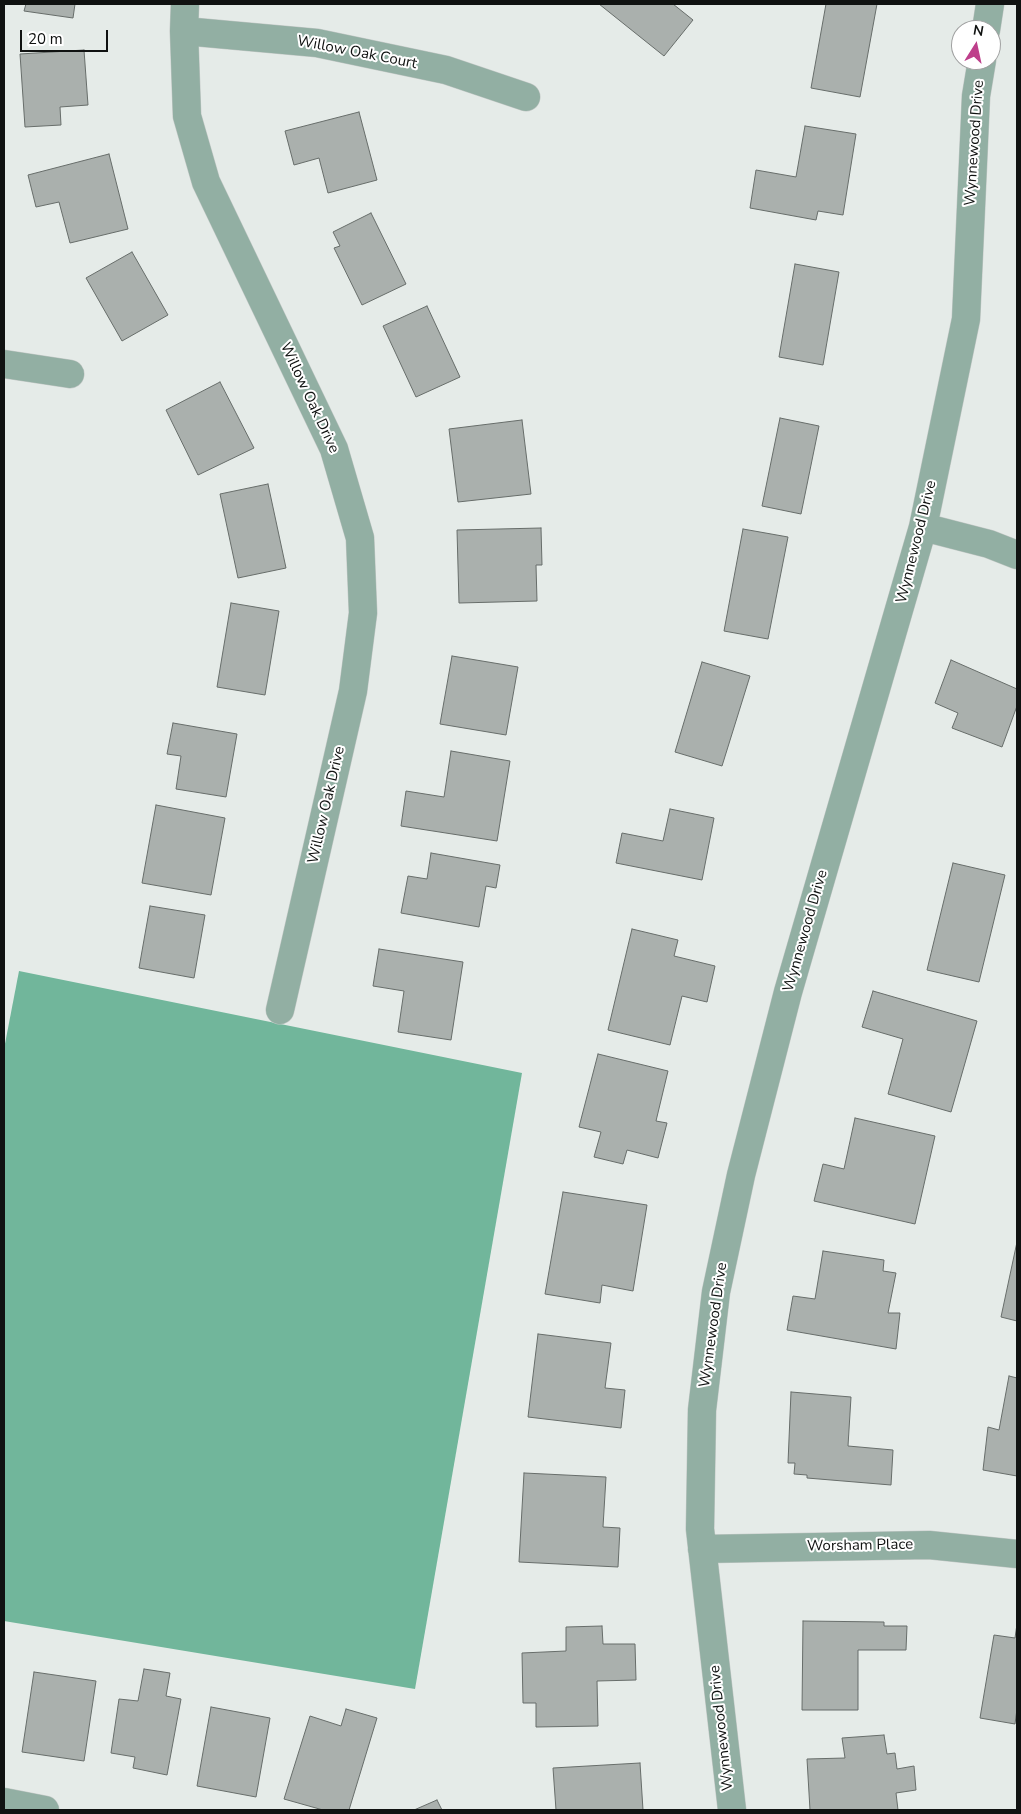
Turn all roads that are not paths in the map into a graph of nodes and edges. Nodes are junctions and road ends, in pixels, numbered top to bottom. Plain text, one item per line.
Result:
1 (185, 4) edge
2 (990, 4) edge
3 (988, 20) edge
4 (184, 31) junction
5 (980, 70) edge
6 (526, 96) dead end
7 (4, 364) edge
8 (70, 374) dead end
9 (923, 528) junction
10 (1017, 555) edge
11 (280, 1010) dead end
12 (702, 1549) junction
13 (1017, 1554) edge
14 (4, 1802) edge
15 (45, 1810) edge
16 (732, 1810) edge

1 - 4 street, Willow Oak Drive
2 - 3 street
4 - 6 street, Willow Oak Court
4 - 11 street, Willow Oak Drive
5 - 9 street, Wynnewood Drive
7 - 8 street
9 - 10 street
9 - 12 street, Wynnewood Drive
12 - 13 street, Worsham Place
12 - 16 street, Wynnewood Drive
14 - 15 street

